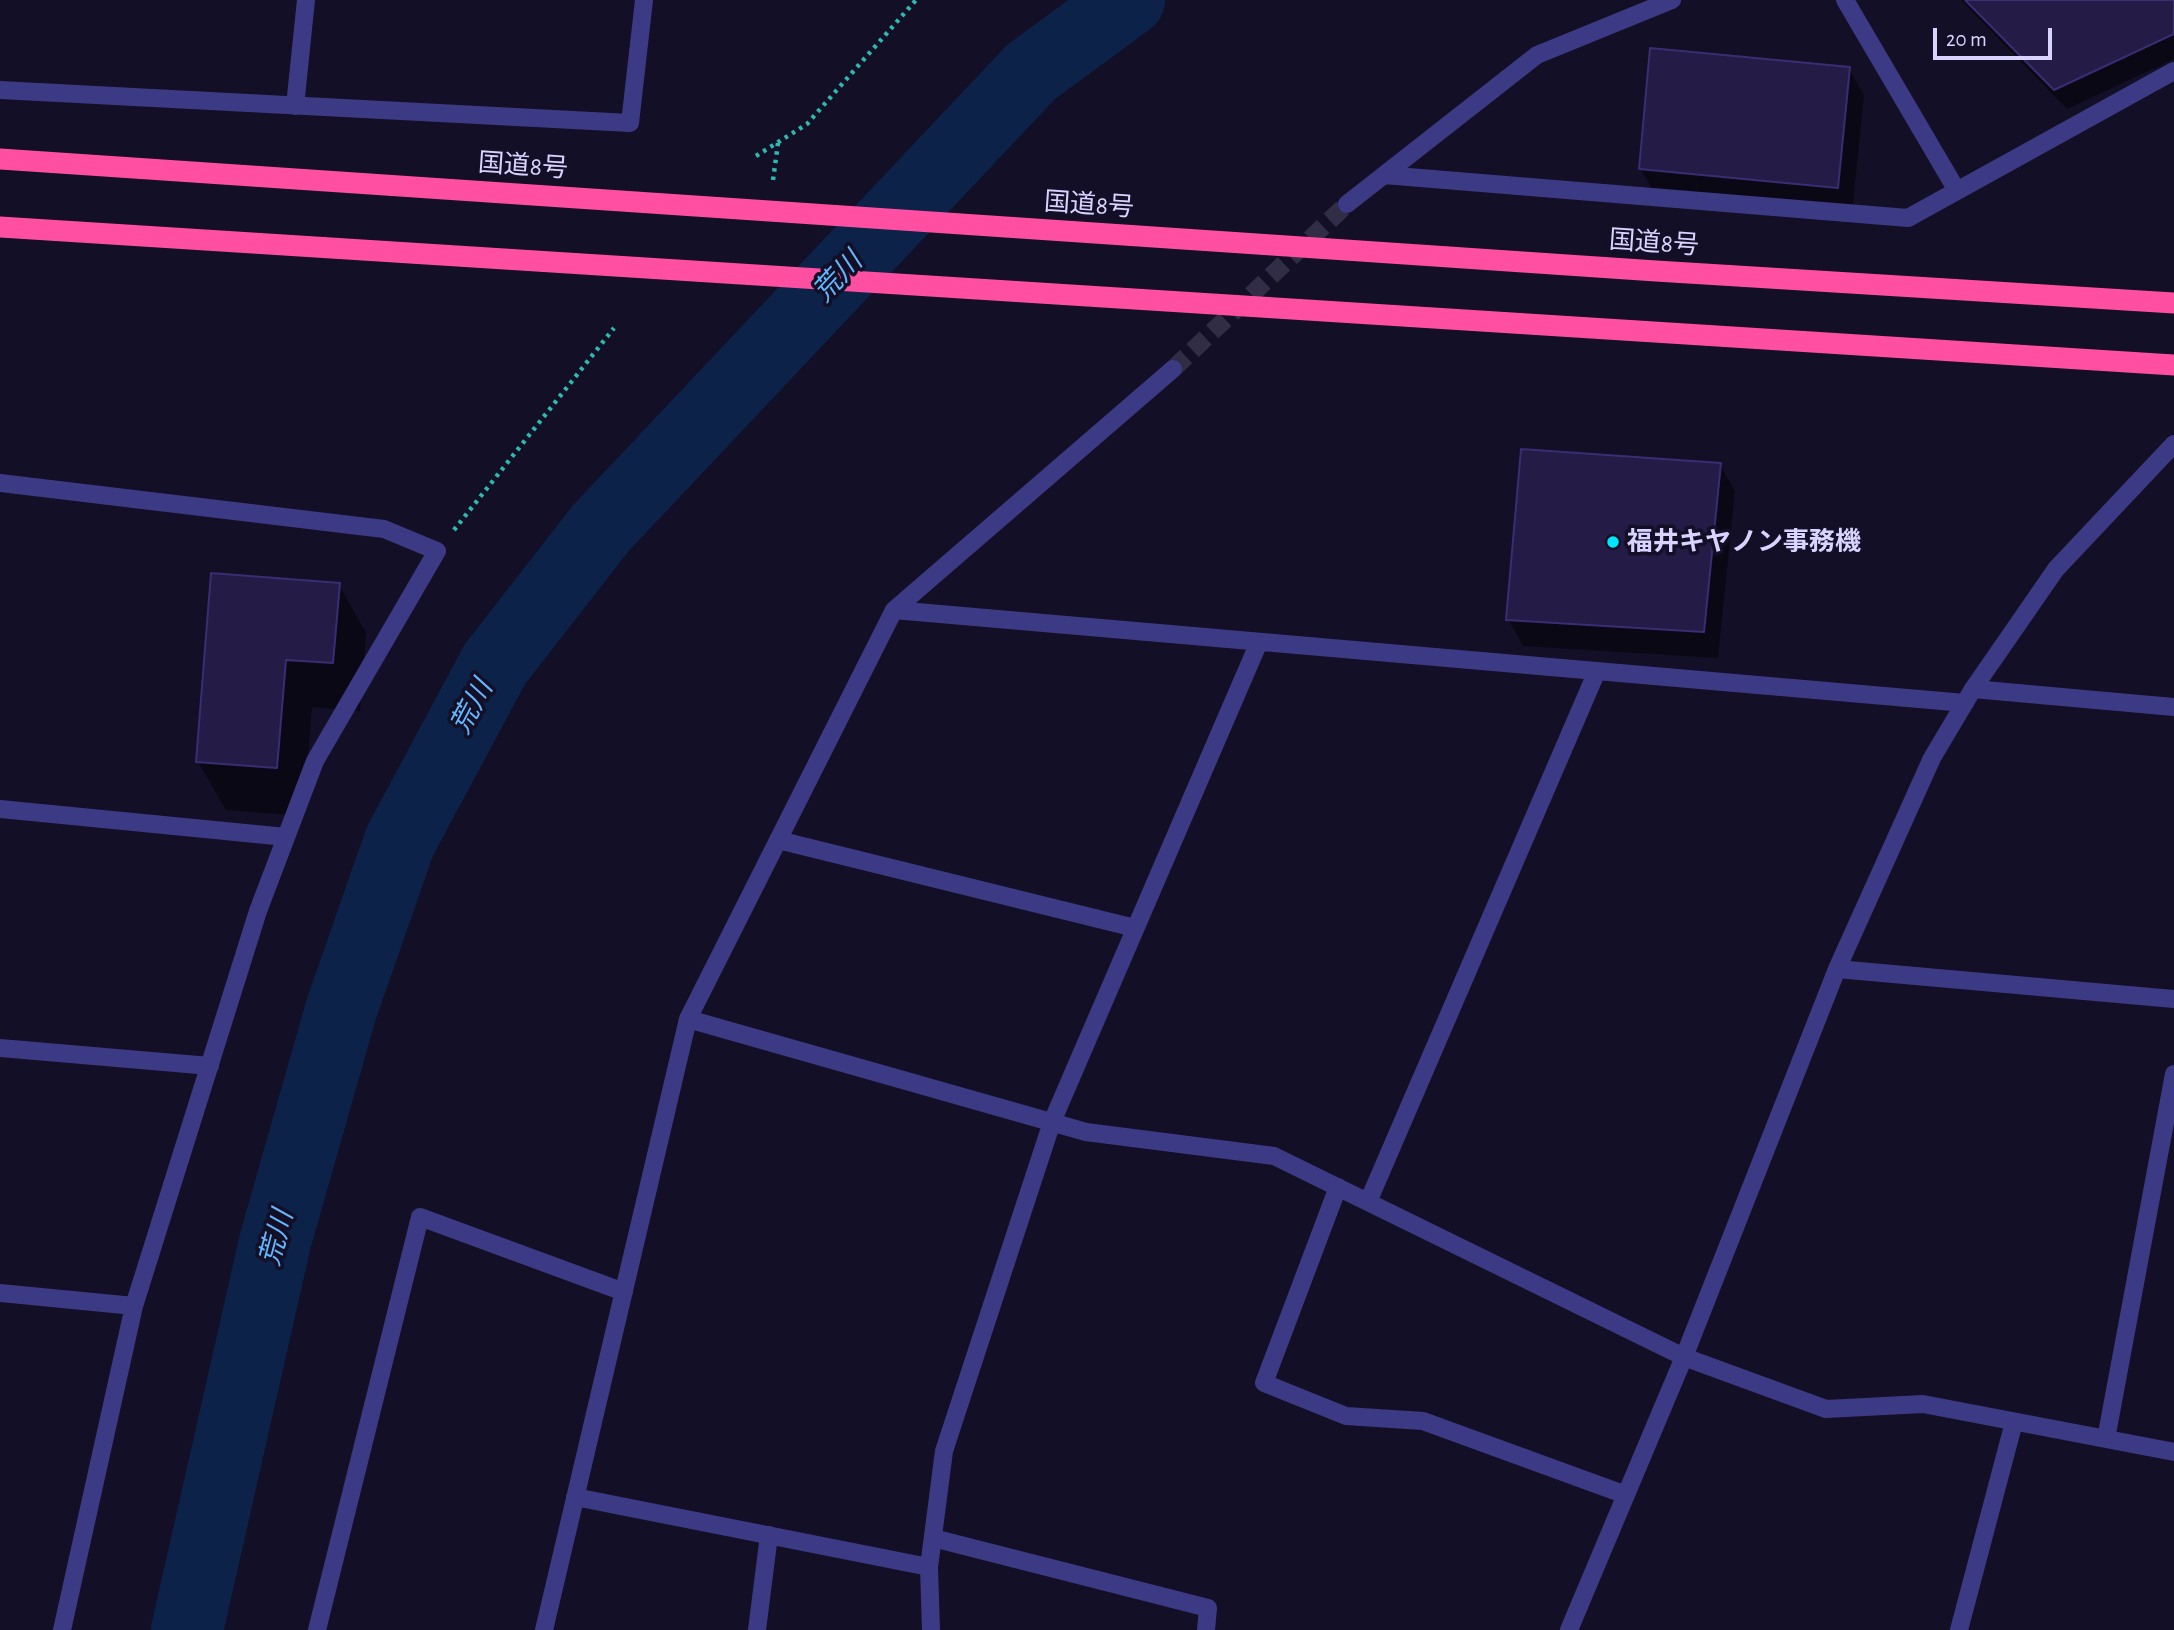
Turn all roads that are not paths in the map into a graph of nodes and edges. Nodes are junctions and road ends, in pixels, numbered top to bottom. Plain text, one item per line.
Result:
1 (306, 0) edge
2 (644, 0) edge
3 (1672, 0) edge
4 (1845, 0) edge
5 (2174, 71) edge
6 (0, 90) edge
7 (295, 106) junction
8 (0, 159) edge
9 (1384, 175) junction
10 (1956, 189) junction
11 (1347, 204) tunnel mouth
12 (0, 227) edge
13 (2174, 303) edge
14 (2174, 365) edge
15 (1172, 369) tunnel mouth
16 (2174, 444) edge
17 (0, 483) edge
18 (894, 610) junction
19 (1259, 642) junction
20 (1597, 671) junction
21 (1969, 696) junction
22 (2174, 707) edge
23 (0, 809) edge
24 (286, 837) junction
25 (778, 840) junction
26 (1135, 928) junction
27 (1837, 969) junction
28 (2174, 999) edge
29 (688, 1019) junction
30 (0, 1048) edge
31 (210, 1066) junction
32 (2174, 1074) edge
33 (1052, 1122) junction
34 (1338, 1187) junction
35 (1368, 1202) junction
36 (624, 1292) junction
37 (0, 1293) edge
38 (134, 1306) junction
39 (1684, 1357) junction
40 (2014, 1422) junction
41 (2106, 1439) junction
42 (2174, 1452) edge
43 (1626, 1495) junction
44 (575, 1497) junction
45 (769, 1535) junction
46 (933, 1538) junction
47 (929, 1567) junction
48 (62, 1630) edge
49 (317, 1630) edge
50 (544, 1630) edge
51 (757, 1630) edge
52 (931, 1630) edge
53 (1206, 1630) edge
54 (1569, 1630) edge
55 (1959, 1630) edge

1 - 7 street
2 - 7 street
3 - 9 street
4 - 10 street
5 - 10 street
6 - 7 street
8 - 13 highway, 国道8号
9 - 10 street
9 - 11 street
12 - 14 highway
15 - 18 street
16 - 21 street
17 - 24 street
18 - 19 street
18 - 25 street
19 - 20 street
19 - 26 street
20 - 21 street
20 - 35 street
21 - 22 street
21 - 27 street
23 - 24 street
24 - 31 street
25 - 26 street
25 - 29 street
26 - 33 street
27 - 28 street
27 - 39 street
29 - 33 street
29 - 36 street
30 - 31 street
31 - 38 street
32 - 41 street
33 - 34 street
33 - 46 street
34 - 35 street
34 - 43 street
35 - 39 street
36 - 44 street
36 - 49 street
37 - 38 street
38 - 48 street
39 - 40 street
39 - 43 street
40 - 41 street
40 - 55 street
41 - 42 street
43 - 54 street
44 - 45 street
44 - 50 street
45 - 47 street
45 - 51 street
46 - 47 street
46 - 53 street
47 - 52 street

